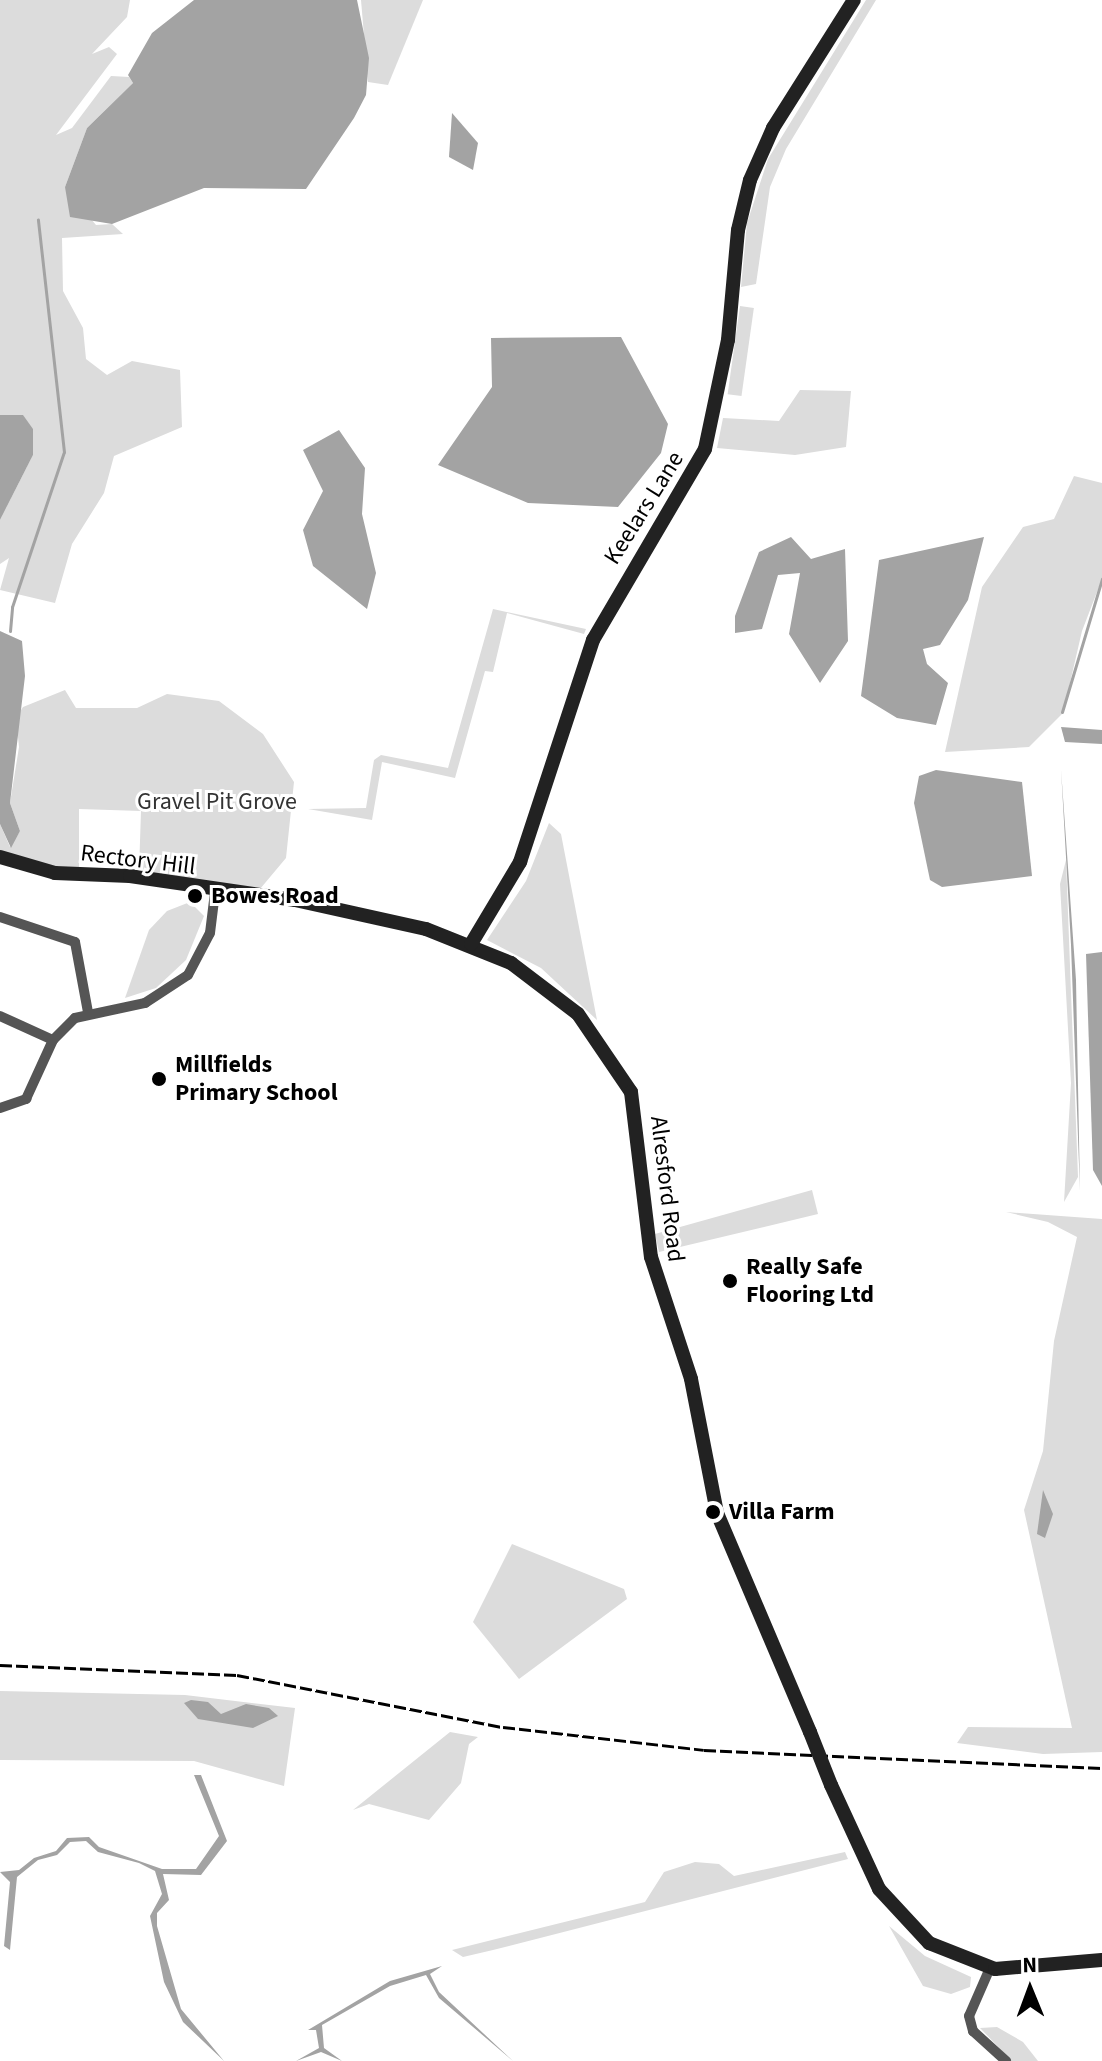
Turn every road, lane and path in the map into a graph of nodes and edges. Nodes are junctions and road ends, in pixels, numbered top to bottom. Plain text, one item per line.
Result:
1 (854, 0) edge
2 (0, 857) edge
3 (215, 892) junction
4 (272, 897) joint
5 (0, 917) edge
6 (471, 944) junction
7 (88, 1012) junction
8 (0, 1016) edge
9 (53, 1040) junction
10 (0, 1108) edge
11 (1102, 1960) edge
12 (990, 1968) junction
13 (1006, 2061) edge

1 - 6 street, Keelars Lane
2 - 3 street, Rectory Hill
3 - 4 street, Rectory Hill
3 - 7 street
4 - 6 street, Alresford Road
5 - 7 street
6 - 12 street, Alresford Road, bridge
7 - 9 street
8 - 9 street
9 - 10 street
11 - 12 street, Alresford Road
12 - 13 street

